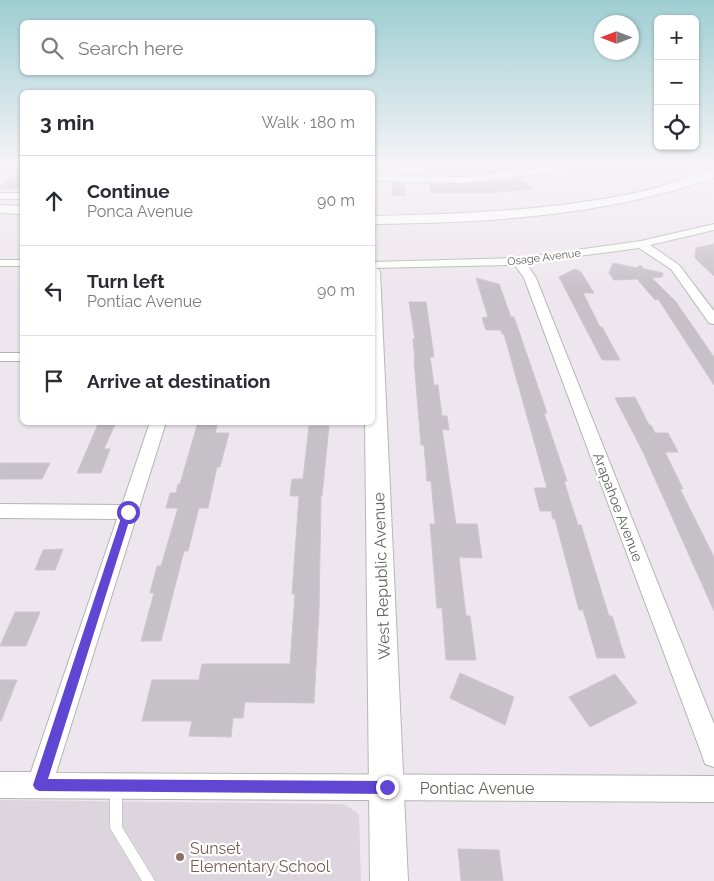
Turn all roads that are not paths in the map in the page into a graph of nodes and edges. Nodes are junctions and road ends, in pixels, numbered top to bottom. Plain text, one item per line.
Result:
1 (472, 208) edge
2 (567, 208) edge
3 (0, 209) edge
4 (20, 210) edge
5 (375, 211) edge
6 (0, 218) edge
7 (20, 218) edge
8 (375, 220) edge
9 (714, 227) edge
10 (641, 244) junction
11 (519, 261) junction
12 (0, 262) edge
13 (20, 263) edge
14 (375, 266) edge
15 (714, 320) edge
16 (0, 357) edge
17 (20, 357) edge
18 (375, 375) edge
19 (157, 425) edge
20 (0, 511) edge
21 (128, 512) junction
22 (714, 755) edge
23 (0, 785) edge
24 (39, 785) junction
25 (116, 786) junction
26 (387, 787) junction
27 (714, 790) edge
28 (149, 881) edge
29 (389, 881) edge

1 - 5 main road
2 - 8 main road
3 - 4 main road
6 - 7 main road
9 - 10 street, Osage Avenue
10 - 11 street, Osage Avenue
10 - 15 street
11 - 14 street, Osage Avenue
11 - 22 street, Arapahoe Avenue
12 - 13 street
16 - 17 street
18 - 26 main road, West Republic Avenue
19 - 21 street
20 - 21 street
21 - 24 street
23 - 24 street, Pontiac Avenue
24 - 25 street, Pontiac Avenue
25 - 26 street, Pontiac Avenue
25 - 28 lane
26 - 27 street, Pontiac Avenue
26 - 29 main road, West Republic Avenue

